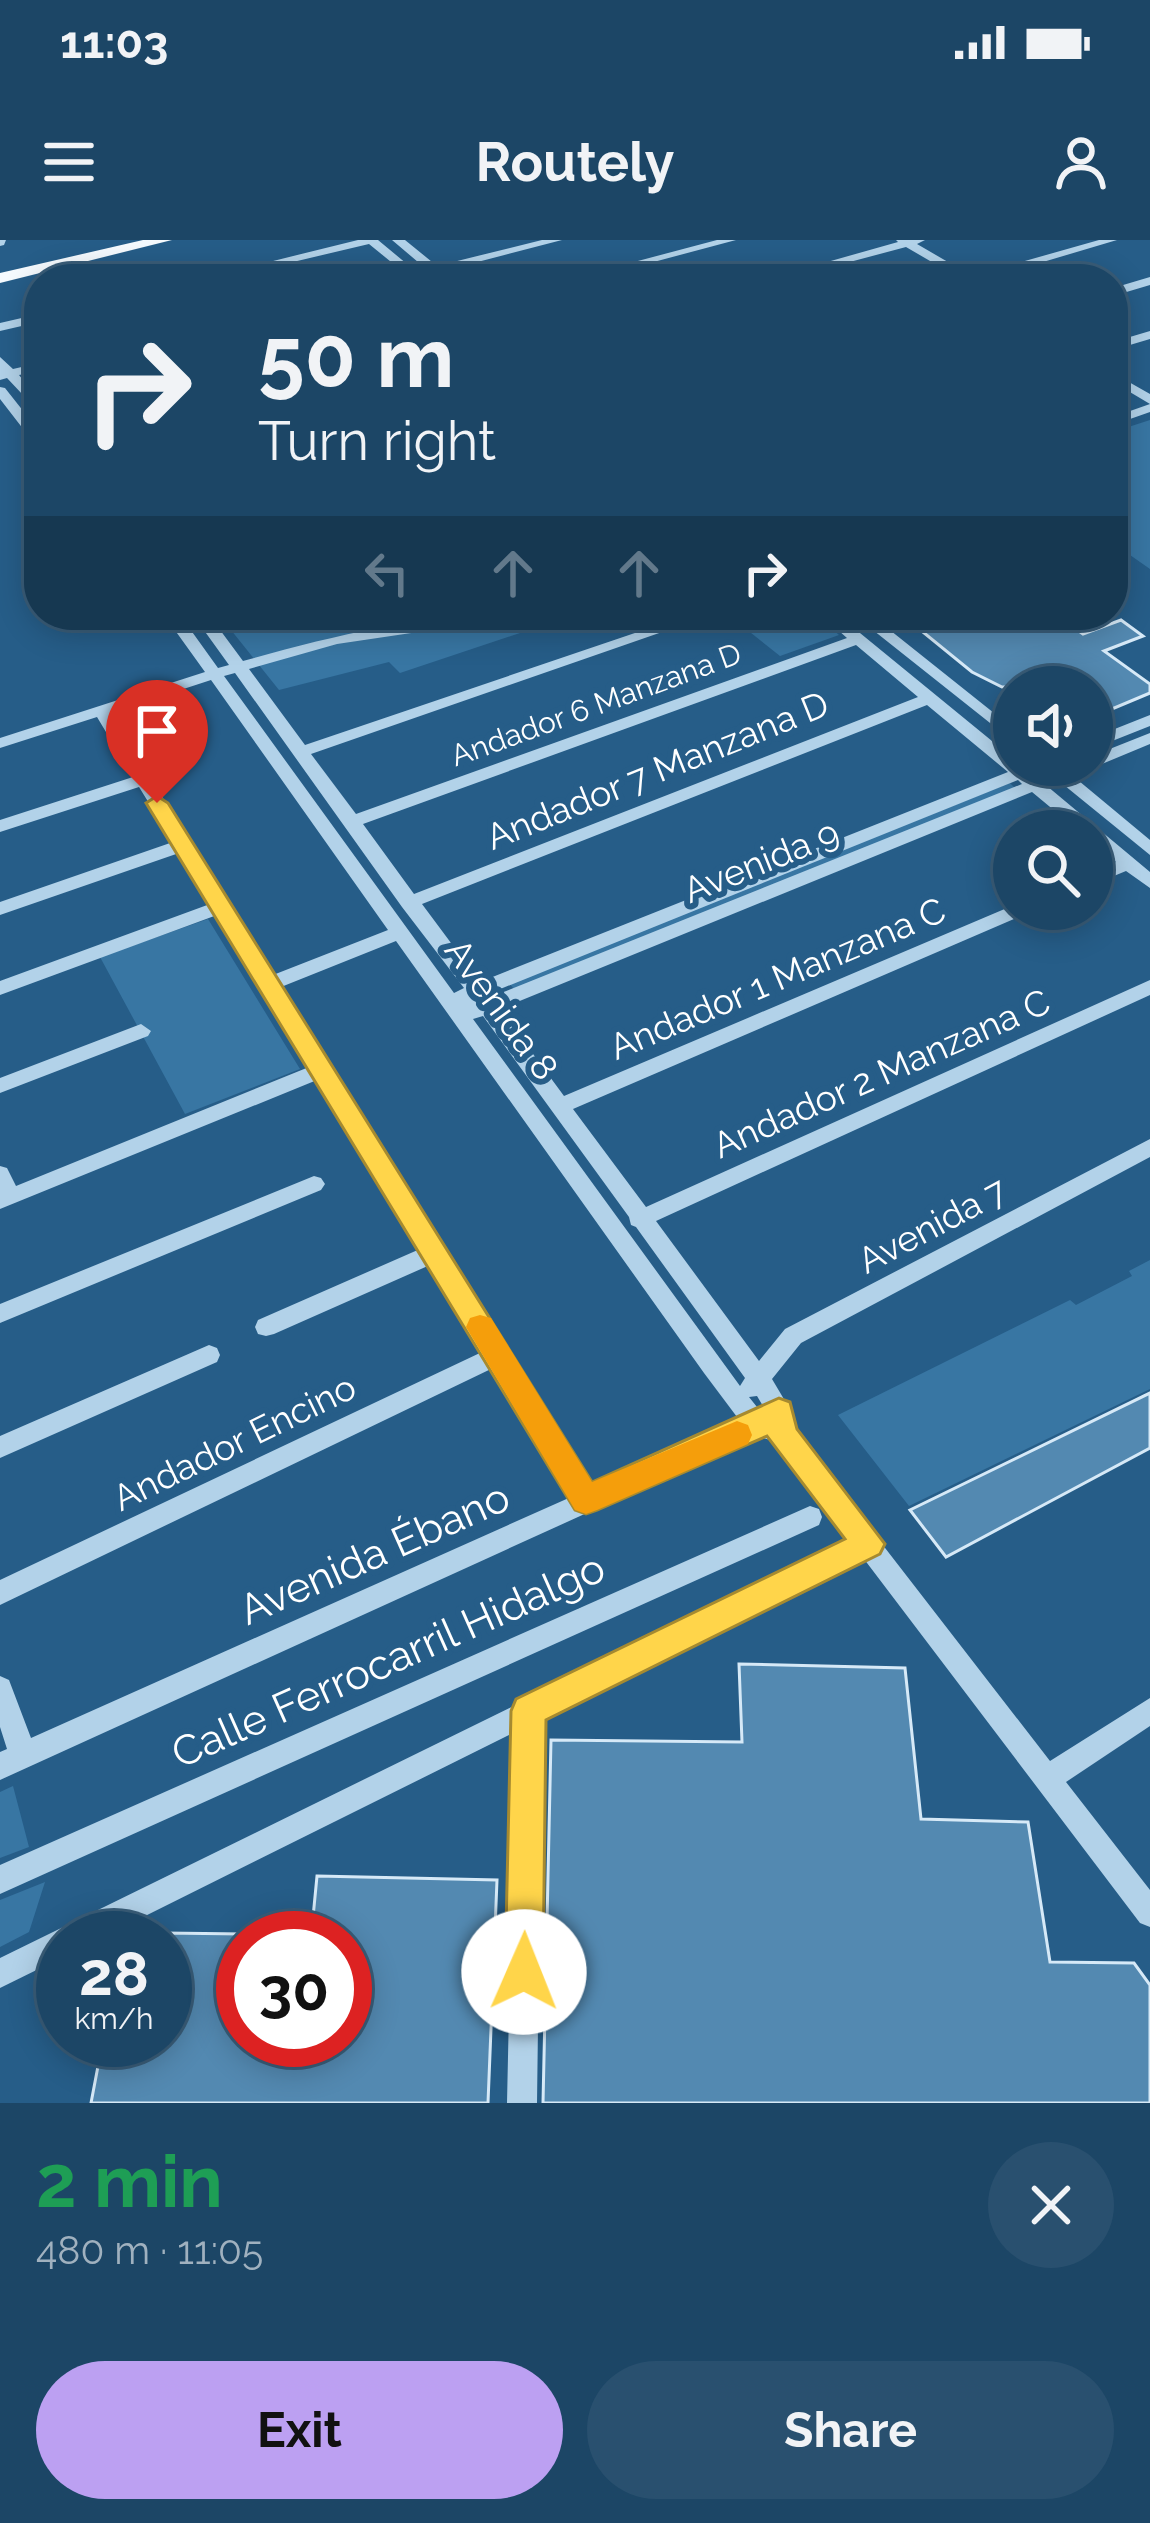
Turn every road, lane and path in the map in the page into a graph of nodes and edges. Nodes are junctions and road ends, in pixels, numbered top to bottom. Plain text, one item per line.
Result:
1 (164, 240) edge
2 (372, 240) edge
3 (398, 240) edge
4 (556, 240) edge
5 (730, 240) edge
6 (1111, 240) edge
7 (900, 242) edge
8 (928, 256) junction
9 (913, 260) junction
10 (55, 264) edge
11 (270, 264) edge
12 (397, 264) edge
13 (428, 264) edge
14 (474, 264) edge
15 (635, 264) edge
16 (824, 264) edge
17 (920, 264) edge
18 (943, 264) edge
19 (1025, 264) edge
20 (0, 361) edge
21 (6, 375) edge
22 (0, 391) edge
23 (24, 416) edge
24 (21, 417) junction
25 (24, 421) edge
26 (184, 630) edge
27 (217, 630) edge
28 (397, 630) edge
29 (659, 630) edge
30 (848, 630) edge
31 (881, 630) edge
32 (859, 639) junction
33 (239, 668) junction
34 (216, 673) junction
35 (930, 698) junction
36 (101, 711) junction
37 (993, 720) edge
38 (1150, 720) edge
39 (1113, 735) edge
40 (1150, 738) edge
41 (0, 743) edge
42 (993, 745) edge
43 (300, 752) junction
44 (1113, 753) edge
45 (143, 780) junction
46 (1003, 786) edge
47 (1044, 786) edge
48 (1074, 786) edge
49 (1069, 810) edge
50 (351, 822) junction
51 (0, 826) edge
52 (183, 845) junction
53 (1150, 849) edge
54 (1113, 851) edge
55 (1128, 864) junction
56 (1113, 870) edge
57 (1150, 882) edge
58 (408, 903) junction
59 (220, 907) junction
60 (0, 909) edge
61 (993, 921) edge
62 (401, 932) junction
63 (268, 985) junction
64 (1150, 987) edge
65 (0, 988) edge
66 (479, 1000) junction
67 (456, 1009) junction
68 (141, 1031) dead end
69 (322, 1070) junction
70 (0, 1086) edge
71 (558, 1107) junction
72 (1150, 1147) edge
73 (0, 1174) edge
74 (314, 1184) dead end
75 (5, 1199) edge
76 (639, 1219) junction
77 (434, 1253) junction
78 (0, 1314) edge
79 (266, 1327) dead end
80 (209, 1355) dead end
81 (498, 1355) junction
82 (758, 1377) junction
83 (741, 1403) junction
84 (773, 1424) junction
85 (0, 1447) edge
86 (586, 1500) junction
87 (810, 1516) dead end
88 (868, 1544) junction
89 (0, 1593) edge
90 (0, 1689) edge
91 (529, 1711) junction
92 (1150, 1711) edge
93 (12, 1761) edge
94 (1046, 1779) junction
95 (0, 1880) edge
96 (126, 1911) edge
97 (1150, 1913) edge
98 (36, 1955) edge
99 (0, 1973) edge
100 (522, 2103) edge

1 - 10 main road
2 - 11 street
2 - 12 street
3 - 13 street
4 - 14 street
5 - 15 street
6 - 19 street
7 - 8 street
7 - 9 street
7 - 16 street
8 - 9 street
8 - 18 street
9 - 17 street
20 - 21 street
22 - 24 street
23 - 24 street
24 - 25 street
26 - 34 street, Avenida 8
27 - 33 street, Avenida 8
28 - 33 street
29 - 43 street
30 - 32 street
31 - 37 street
32 - 35 street
32 - 50 street, Andador 6 Manzana D
33 - 34 street
33 - 43 street, Avenida 8
34 - 36 street
34 - 62 street, Avenida 8
35 - 42 street
35 - 58 street, Andador 7 Manzana D
36 - 41 street
36 - 45 street
38 - 39 street
40 - 44 street, Avenida 9
43 - 50 street, Avenida 8
45 - 51 street
45 - 52 street
46 - 66 street, Avenida 9
47 - 49 street
48 - 53 street
50 - 58 street, Avenida 8
52 - 59 street
52 - 60 street
54 - 55 street
55 - 56 street
55 - 57 street
58 - 66 street, Avenida 8
59 - 63 street
59 - 65 street
61 - 71 street, Andador 1 Manzana C
62 - 63 street
62 - 67 street, Avenida 8
63 - 69 street
64 - 76 street, Andador 2 Manzana C
66 - 67 street, Avenida 9
66 - 71 street, Avenida 8
67 - 83 street, Avenida 8
68 - 70 street
69 - 75 street
69 - 77 street
71 - 76 street, Avenida 8
72 - 82 street, Avenida 7
73 - 75 street
74 - 78 street
76 - 82 street, Avenida 8
77 - 79 street
77 - 81 street
80 - 85 street
81 - 86 street
81 - 89 street, Andador Encino
82 - 83 street, Avenida 7
82 - 84 street, Avenida 8
83 - 84 street, Avenida 8
84 - 86 street, Avenida Ébano
84 - 88 street, Avenida 8
86 - 93 street, Avenida Ébano
87 - 95 street, Calle Ferrocarril Hidalgo
88 - 91 street
88 - 94 street, Avenida 8
90 - 93 street
91 - 96 street
91 - 100 street
92 - 94 street
94 - 97 street, Avenida 8
98 - 99 street

